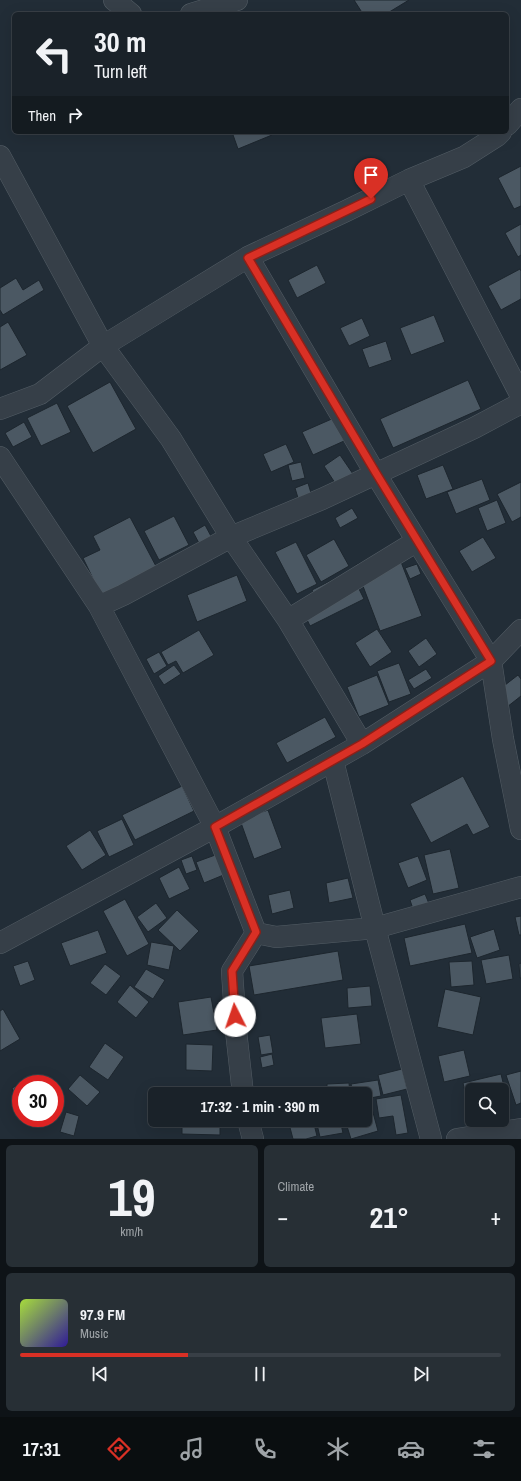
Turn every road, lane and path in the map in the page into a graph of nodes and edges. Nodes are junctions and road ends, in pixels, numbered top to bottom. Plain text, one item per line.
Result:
1 (114, 0) edge
2 (237, 0) edge
3 (129, 12) edge
4 (198, 12) edge
5 (521, 109) edge
6 (509, 123) edge
7 (499, 134) edge
8 (0, 156) edge
9 (409, 180) junction
10 (248, 258) junction
11 (103, 346) junction
12 (521, 396) edge
13 (521, 403) edge
14 (0, 409) edge
15 (0, 457) edge
16 (376, 473) junction
17 (231, 537) junction
18 (417, 541) junction
19 (99, 606) junction
20 (288, 620) junction
21 (517, 640) edge
22 (491, 661) junction
23 (362, 744) junction
24 (333, 761) junction
25 (215, 827) junction
26 (521, 828) edge
27 (521, 887) edge
28 (375, 928) junction
29 (256, 932) junction
30 (0, 943) edge
31 (242, 1087) edge
32 (250, 1127) edge
33 (521, 1130) edge
34 (253, 1139) edge
35 (431, 1139) edge
36 (457, 1139) edge

1 - 3 street
2 - 4 street
5 - 6 street
7 - 9 street
8 - 11 street
9 - 10 street
9 - 12 street
10 - 11 street
10 - 16 street
11 - 14 street
11 - 17 street
13 - 16 street
15 - 19 street
16 - 17 street
16 - 18 street
17 - 19 street
17 - 20 street
18 - 20 street
18 - 22 street
19 - 25 street
20 - 23 street
21 - 22 street
22 - 23 street
22 - 26 street
23 - 24 street
24 - 25 street
24 - 28 street
25 - 29 street
25 - 30 street
27 - 28 street
28 - 29 street
28 - 35 street
29 - 31 street
32 - 34 street
33 - 36 street

